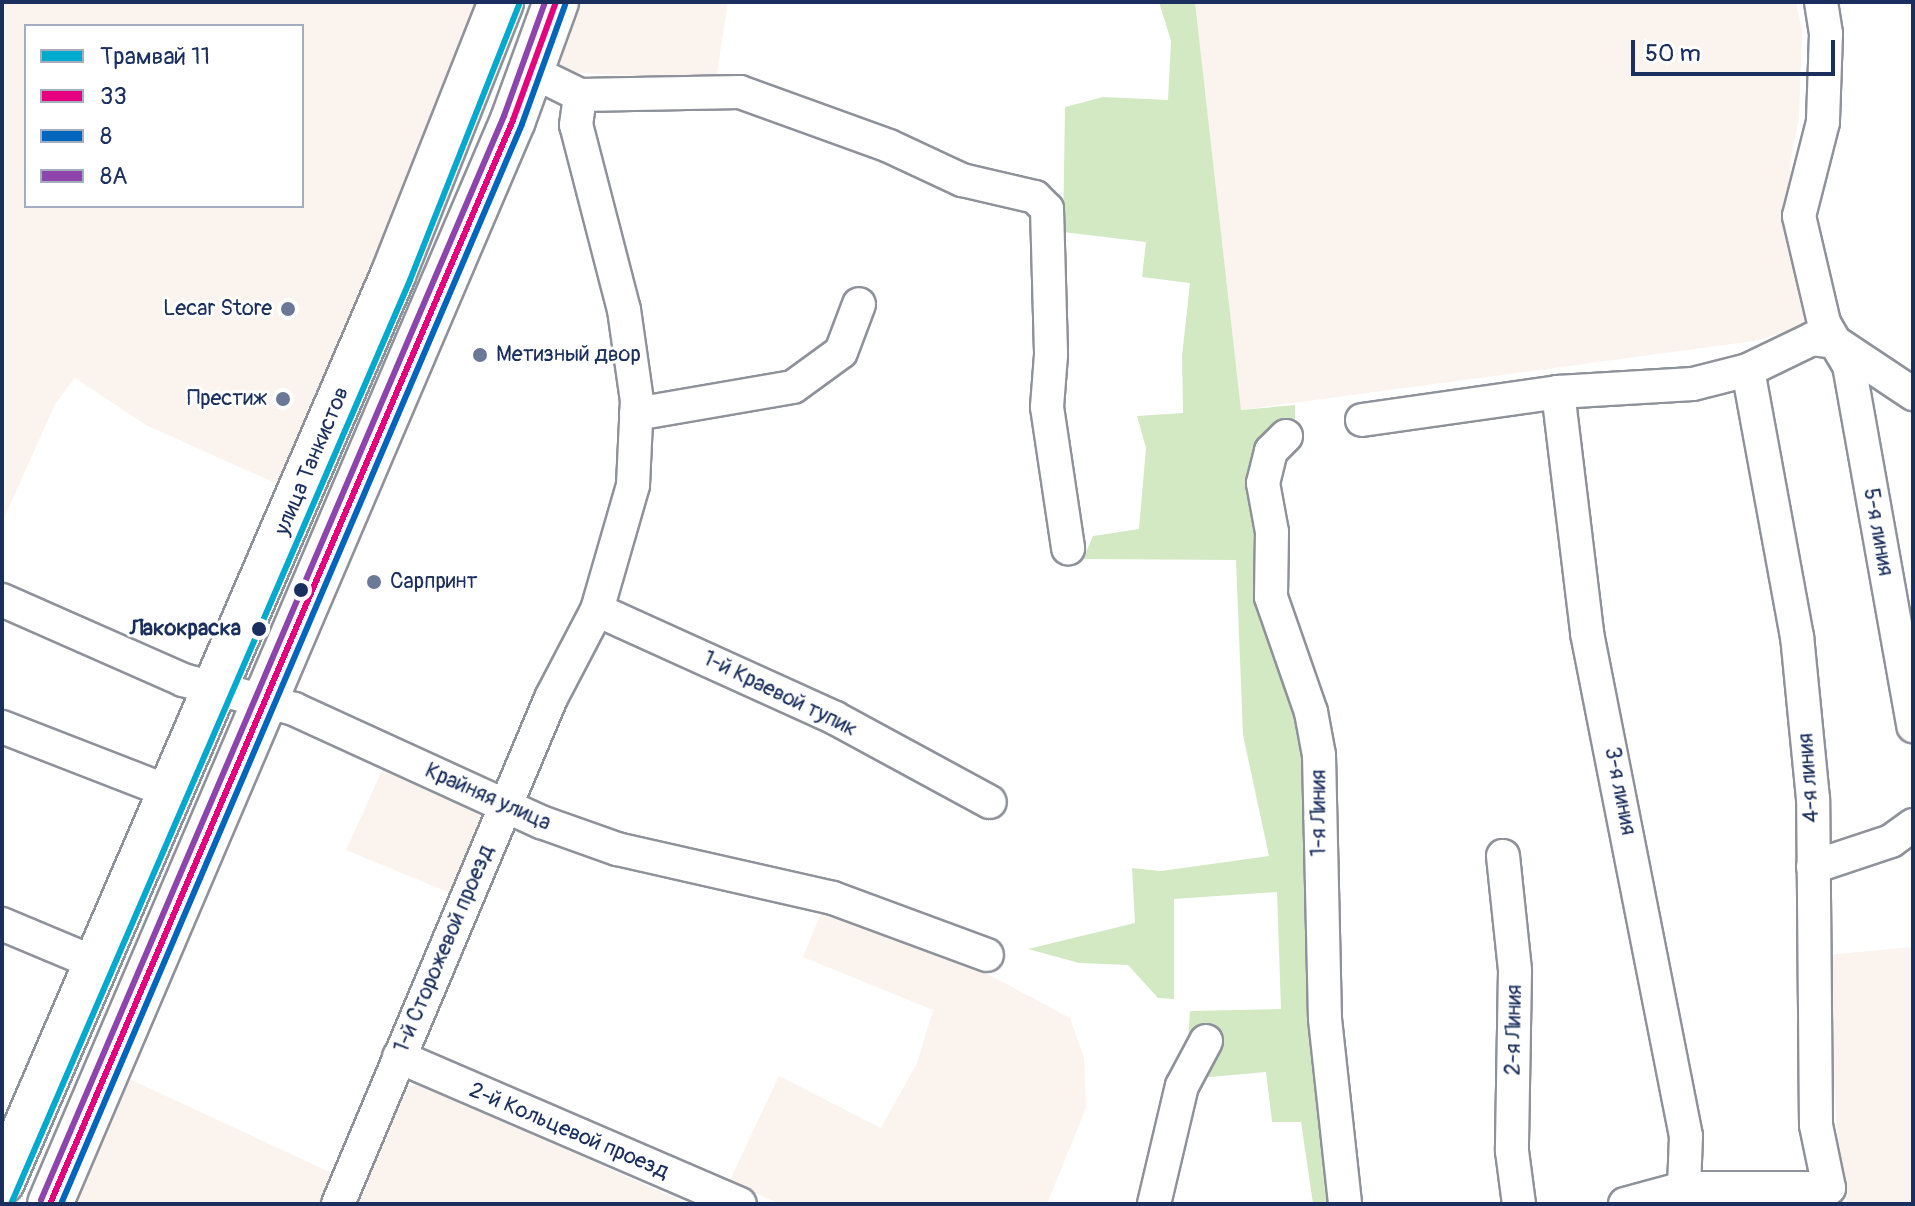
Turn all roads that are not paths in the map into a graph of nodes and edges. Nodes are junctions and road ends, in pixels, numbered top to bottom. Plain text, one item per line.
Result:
1 (501, 2) edge
2 (556, 2) edge
3 (1821, 2) edge
4 (533, 72) junction
5 (580, 95) junction
6 (859, 304) dead end
7 (1835, 342) junction
8 (1748, 370) junction
9 (1558, 392) junction
10 (1913, 394) edge
11 (636, 414) junction
12 (1362, 420) dead end
13 (1286, 436) dead end
14 (1068, 548) dead end
15 (2, 600) edge
16 (597, 610) junction
17 (217, 689) junction
18 (264, 701) junction
19 (1913, 726) edge
20 (2, 727) edge
21 (172, 793) junction
22 (990, 802) dead end
23 (505, 806) junction
24 (1913, 825) edge
25 (1503, 856) dead end
26 (1813, 867) junction
27 (2, 924) edge
28 (987, 955) dead end
29 (97, 964) junction
30 (1206, 1041) dead end
31 (399, 1057) junction
32 (14, 1123) edge
33 (2, 1182) edge
34 (1684, 1188) junction
35 (50, 1204) edge
36 (338, 1204) edge
37 (740, 1204) edge
38 (1154, 1204) edge
39 (1345, 1204) edge
40 (1519, 1204) edge
41 (1625, 1204) edge

1 - 17 main road, улица Танкистов
2 - 4 main road
3 - 7 street, 5-я линия
4 - 5 street
4 - 18 main road
5 - 11 street
5 - 14 street
6 - 11 street
7 - 8 street
7 - 10 street
7 - 19 street, 5-я линия
8 - 9 street
8 - 26 street, 4-я линия
9 - 12 street
9 - 34 street, 3-я линия
11 - 16 street
13 - 39 street, 1-я Линия
15 - 17 street, Крайняя улица
16 - 22 street, 1-й Краевой тупик
16 - 23 street, 1-й Сторожевой проезд
17 - 18 street, Крайняя улица
17 - 21 main road, улица Танкистов
18 - 23 street, Крайняя улица
18 - 35 main road
20 - 21 street
21 - 29 main road, улица Танкистов
23 - 28 street, Крайняя улица
23 - 31 street, 1-й Сторожевой проезд
24 - 26 street
25 - 40 street, 2-я Линия
26 - 34 street, 4-я линия
27 - 29 street
29 - 32 main road, улица Танкистов
30 - 38 street
31 - 36 street, 1-й Сторожевой проезд
31 - 37 street, 2-й Кольцевой проезд
32 - 33 main road, улица Танкистов
34 - 41 street

